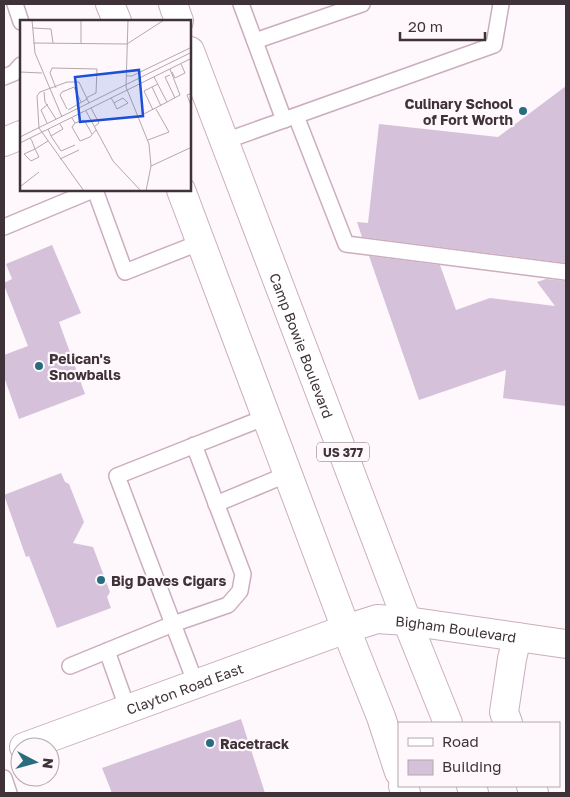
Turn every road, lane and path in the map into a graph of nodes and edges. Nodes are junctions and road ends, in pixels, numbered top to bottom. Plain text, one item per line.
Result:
1 (15, 4) edge
2 (110, 4) edge
3 (173, 4) edge
4 (240, 4) edge
5 (362, 4) edge
6 (501, 4) edge
7 (20, 20) edge
8 (117, 20) edge
9 (179, 20) edge
10 (255, 41) junction
11 (192, 61) edge
12 (20, 66) edge
13 (4, 77) edge
14 (290, 118) junction
15 (20, 135) edge
16 (4, 142) edge
17 (225, 142) junction
18 (92, 191) edge
19 (94, 191) edge
20 (181, 191) edge
21 (4, 228) edge
22 (201, 242) junction
23 (566, 272) edge
24 (266, 417) junction
25 (194, 445) junction
26 (288, 474) junction
27 (216, 504) junction
28 (407, 621) junction
29 (173, 624) junction
30 (346, 629) junction
31 (517, 637) junction
32 (566, 644) edge
33 (107, 651) junction
34 (70, 666) dead end
35 (196, 684) junction
36 (128, 710) junction
37 (448, 722) edge
38 (508, 722) edge
39 (52, 737) edge
40 (398, 769) edge
41 (4, 778) edge
42 (9, 793) edge

1 - 7 lane
2 - 8 main road
3 - 9 main road
4 - 10 lane
5 - 10 lane
6 - 14 lane
10 - 14 lane
11 - 17 main road, Camp Bowie Boulevard / US 377
12 - 13 lane
14 - 17 lane
14 - 23 lane
15 - 16 main road
17 - 28 main road, Camp Bowie Boulevard / US 377
18 - 21 lane
19 - 22 lane
20 - 22 main road
22 - 24 main road
24 - 25 lane
24 - 26 main road
25 - 27 lane
25 - 29 lane
26 - 27 lane
26 - 30 main road
27 - 29 lane
28 - 30 main road, Bigham Boulevard
28 - 31 main road, Bigham Boulevard
28 - 37 main road, Camp Bowie Boulevard / US 377
29 - 33 lane
29 - 35 lane
30 - 35 main road, Clayton Road East
30 - 40 main road
31 - 32 main road, Bigham Boulevard
31 - 38 main road
33 - 34 lane
33 - 36 lane
35 - 36 main road, Clayton Road East
36 - 39 main road, Clayton Road East
41 - 42 lane

